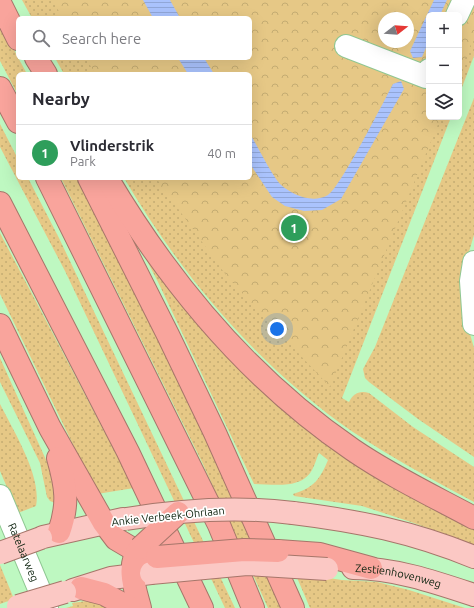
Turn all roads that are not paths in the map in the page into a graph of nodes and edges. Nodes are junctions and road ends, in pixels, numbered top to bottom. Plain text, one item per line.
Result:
1 (2, 0) edge
2 (464, 0) edge
3 (0, 3) edge
4 (458, 12) edge
5 (16, 24) edge
6 (16, 35) edge
7 (346, 46) dead end
8 (29, 60) edge
9 (37, 60) edge
10 (35, 72) edge
11 (45, 72) edge
12 (426, 74) edge
13 (0, 88) edge
14 (16, 118) edge
15 (48, 180) edge
16 (90, 180) edge
17 (108, 180) edge
18 (0, 203) edge
19 (474, 262) edge
20 (474, 324) edge
21 (0, 325) edge
22 (50, 428) junction
23 (0, 496) edge
24 (178, 513) junction
25 (474, 518) edge
26 (104, 523) junction
27 (50, 535) junction
28 (0, 553) edge
29 (474, 557) edge
30 (143, 560) junction
31 (324, 561) junction
32 (73, 590) junction
33 (474, 595) edge
34 (15, 607) edge
35 (47, 608) edge
36 (130, 608) edge
37 (140, 608) edge
38 (202, 608) edge
39 (253, 608) edge
40 (293, 608) edge

1 - 5 highway
2 - 4 street
3 - 6 highway
7 - 12 street
8 - 10 highway
9 - 11 highway
13 - 14 highway
15 - 39 highway
16 - 40 highway
17 - 25 highway
18 - 38 highway
19 - 20 street
21 - 22 highway
22 - 26 highway
22 - 27 highway
23 - 35 street, Ratelaarweg
24 - 26 main road, Ankie Verbeek-Ohrlaan, bridge
24 - 29 main road, Ankie Verbeek-Ohrlaan, bridge
24 - 30 highway, bridge
26 - 27 main road, Ankie Verbeek-Ohrlaan
26 - 30 highway
27 - 28 main road, Ankie Verbeek-Ohrlaan, bridge
30 - 31 main road, Zestienhovenweg, bridge
30 - 31 highway, bridge
30 - 32 main road
30 - 37 highway
31 - 33 main road, Zestienhovenweg
32 - 34 main road, bridge
32 - 36 highway

